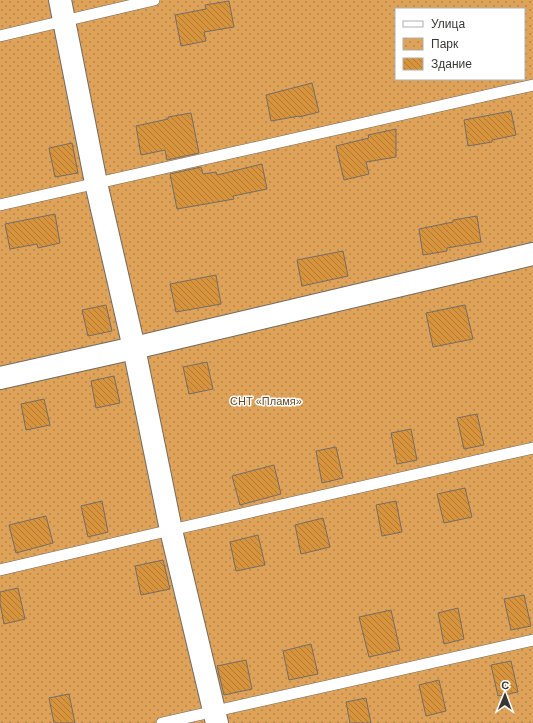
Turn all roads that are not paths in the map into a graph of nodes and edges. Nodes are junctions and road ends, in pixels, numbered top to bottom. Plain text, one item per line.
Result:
1 (154, 0) edge
2 (62, 10) edge
3 (0, 36) edge
4 (533, 85) edge
5 (96, 183) junction
6 (0, 205) edge
7 (533, 254) edge
8 (134, 348) junction
9 (0, 378) edge
10 (533, 448) edge
11 (172, 530) junction
12 (0, 570) edge
13 (533, 640) edge
14 (215, 717) edge
15 (162, 723) edge

1 - 2 lane
2 - 3 lane
2 - 5 street
4 - 5 lane
5 - 6 lane
5 - 8 street
7 - 8 street
8 - 9 street
8 - 11 street
10 - 11 lane
11 - 12 lane
11 - 14 street
13 - 14 lane
14 - 15 lane

